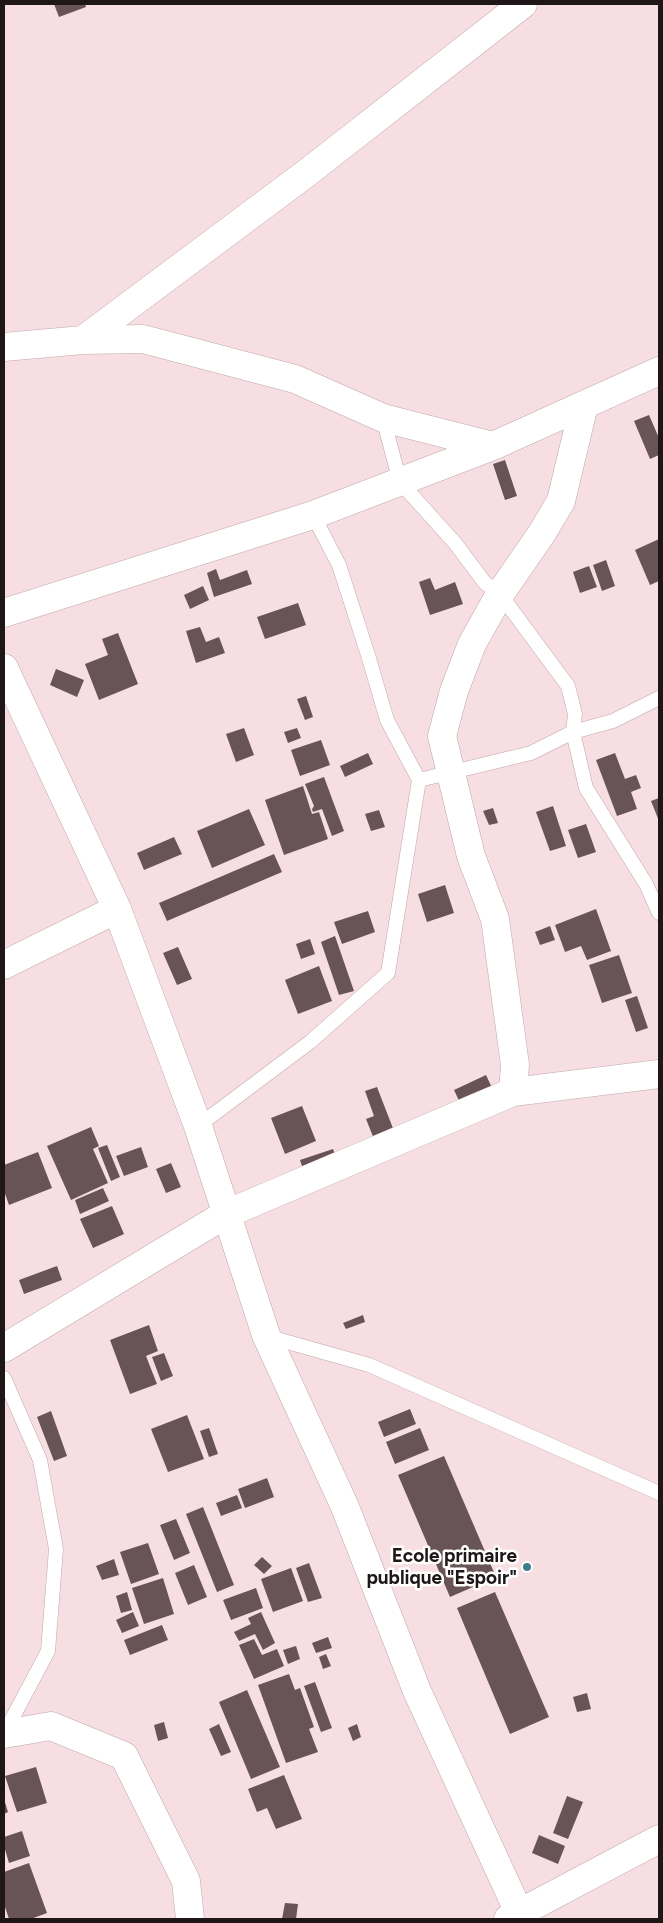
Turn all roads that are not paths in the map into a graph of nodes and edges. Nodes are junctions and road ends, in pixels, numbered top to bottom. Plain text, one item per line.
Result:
1 (523, 4) edge
2 (82, 340) junction
3 (4, 347) edge
4 (659, 371) edge
5 (584, 405) junction
6 (383, 418) junction
7 (492, 446) junction
8 (400, 482) junction
9 (313, 516) junction
10 (500, 594) junction
11 (4, 614) edge
12 (4, 668) edge
13 (659, 698) edge
14 (573, 732) junction
15 (452, 773) junction
16 (419, 780) junction
17 (117, 909) junction
18 (659, 914) edge
19 (4, 965) edge
20 (659, 1074) edge
21 (513, 1092) junction
22 (198, 1126) junction
23 (226, 1214) junction
24 (266, 1335) junction
25 (4, 1348) edge
26 (4, 1378) edge
27 (659, 1493) edge
28 (4, 1734) edge
29 (659, 1839) edge
30 (516, 1917) edge
31 (190, 1919) edge

1 - 2 street
2 - 3 street
2 - 6 street
4 - 5 street
5 - 7 street
5 - 10 street
6 - 7 street
6 - 8 lane
7 - 8 street
8 - 9 street
8 - 10 lane
9 - 11 street
9 - 16 lane
10 - 14 lane
10 - 15 street
12 - 17 street
13 - 14 lane
14 - 15 lane
14 - 18 lane
15 - 16 lane
15 - 21 street
16 - 22 lane
17 - 19 street
17 - 22 street
20 - 21 street
21 - 23 street
22 - 23 street
23 - 24 street
23 - 25 street
24 - 27 lane
24 - 30 street
26 - 28 lane
28 - 31 street
29 - 30 street

